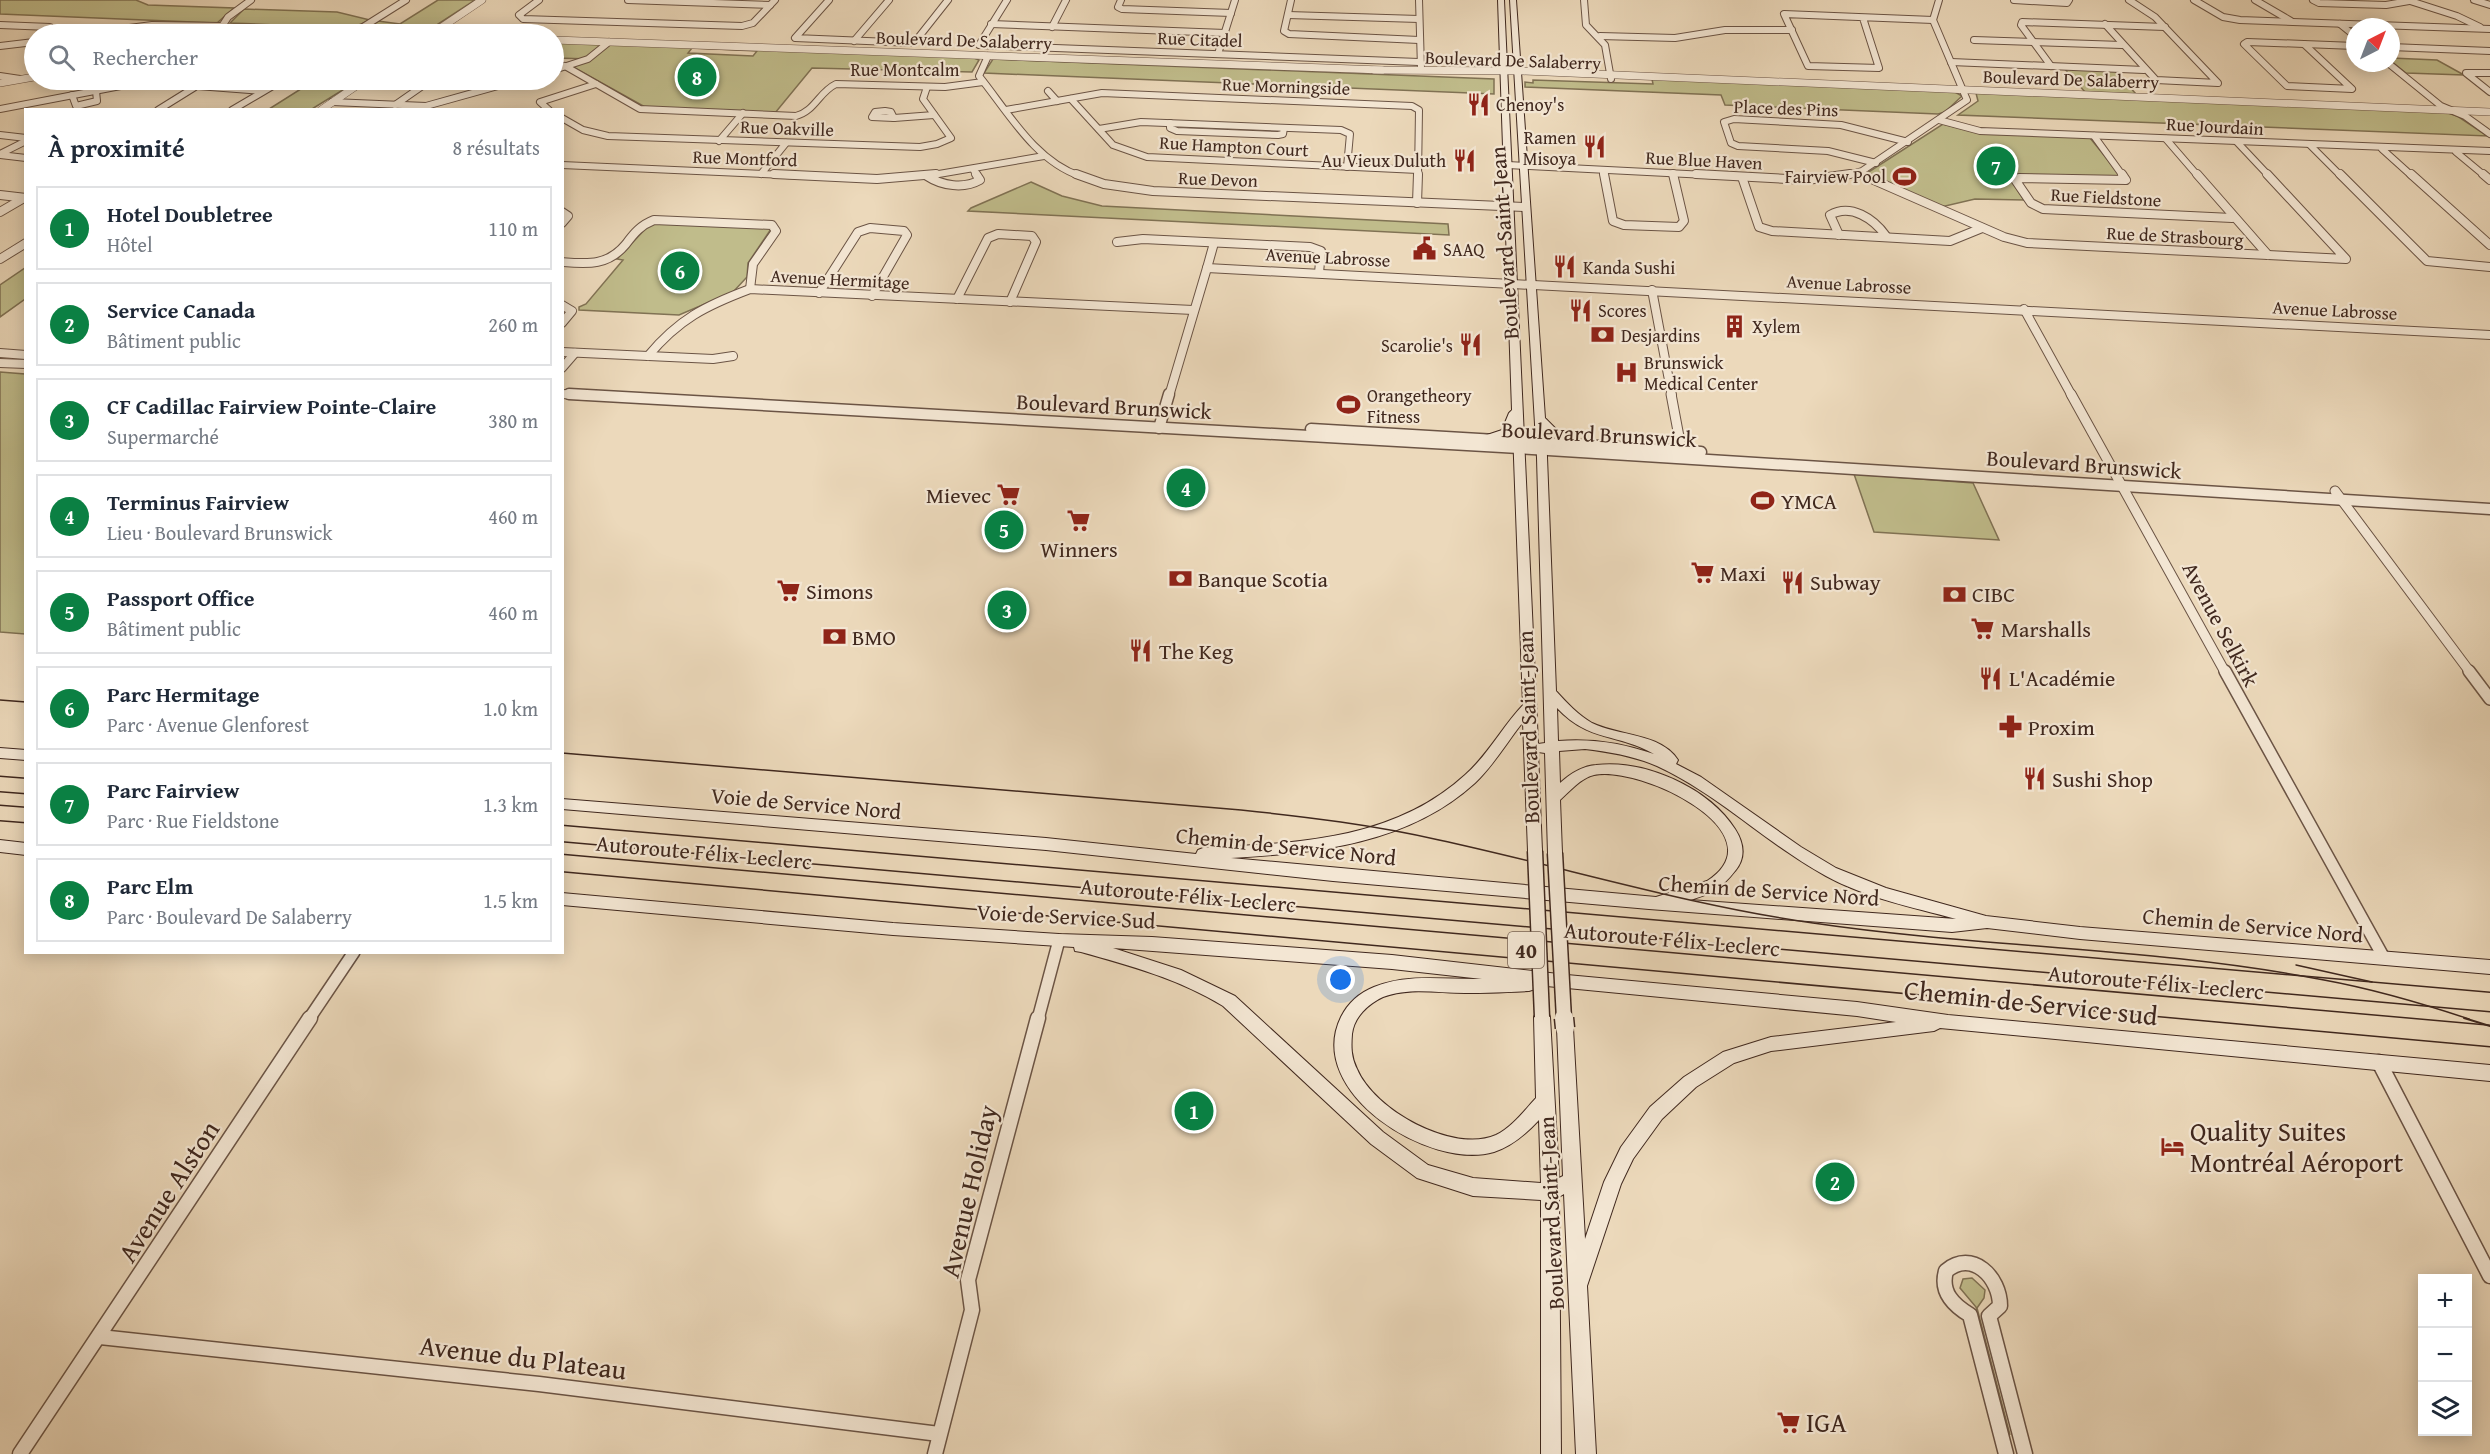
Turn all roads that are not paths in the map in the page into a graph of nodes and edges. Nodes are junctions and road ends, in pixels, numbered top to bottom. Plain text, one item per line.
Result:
1 (251, 0) edge
2 (406, 0) edge
3 (482, 0) edge
4 (538, 0) edge
5 (628, 0) edge
6 (829, 0) edge
7 (889, 0) edge
8 (948, 0) edge
9 (1007, 0) edge
10 (1066, 0) edge
11 (1121, 0) edge
12 (1235, 0) edge
13 (1291, 0) edge
14 (1420, 0) edge
15 (1501, 0) edge
16 (1584, 0) edge
17 (1939, 0) edge
18 (2014, 0) edge
19 (2069, 0) edge
20 (2129, 0) edge
21 (2194, 0) edge
22 (2255, 0) edge
23 (2313, 0) edge
24 (2408, 0) edge
25 (2474, 0) edge
26 (1512, 1) edge
27 (772, 2) edge
28 (2490, 5) edge
29 (1231, 13) junction
30 (1288, 15) junction
31 (1863, 18) junction
32 (1419, 19) junction
33 (1933, 20) junction
34 (2292, 22) junction
35 (223, 24) edge
36 (369, 24) edge
37 (446, 24) edge
38 (991, 24) junction
39 (2105, 24) junction
40 (2340, 24) junction
41 (0, 25) edge
42 (24, 26) edge
43 (1052, 27) junction
44 (2165, 27) junction
45 (2346, 29) edge
46 (2487, 29) edge
47 (1792, 30) junction
48 (1225, 33) junction
49 (1600, 36) junction
50 (564, 40) edge
51 (1419, 40) junction
52 (1974, 40) dead end
53 (854, 41) junction
54 (609, 42) junction
55 (2033, 42) junction
56 (24, 43) edge
57 (2304, 44) junction
58 (2122, 45) junction
59 (0, 46) edge
60 (2346, 46) edge
61 (2400, 47) edge
62 (2490, 51) edge
63 (1218, 54) junction
64 (988, 56) junction
65 (1951, 62) junction
66 (1420, 65) junction
67 (565, 66) joint
68 (2051, 66) junction
69 (1374, 70) junction
70 (2144, 70) junction
71 (2399, 72) edge
72 (1505, 73) junction
73 (1517, 73) junction
74 (2490, 73) edge
75 (0, 76) edge
76 (1611, 77) junction
77 (24, 78) edge
78 (20, 79) junction
79 (983, 82) junction
80 (0, 83) edge
81 (596, 84) junction
82 (927, 87) junction
83 (96, 90) joint
84 (190, 90) edge
85 (245, 90) edge
86 (350, 90) edge
87 (417, 90) edge
88 (482, 90) edge
89 (1964, 90) junction
90 (262, 91) joint
91 (1048, 91) dead end
92 (2490, 92) edge
93 (72, 95) junction
94 (1071, 99) junction
95 (1057, 101) junction
96 (332, 102) junction
97 (435, 104) junction
98 (395, 105) junction
99 (447, 107) dead end
100 (161, 108) edge
101 (235, 108) edge
102 (324, 108) edge
103 (547, 108) edge
104 (0, 109) edge
105 (1006, 110) junction
106 (2451, 110) junction
107 (2490, 112) edge
108 (742, 113) junction
109 (934, 115) junction
110 (894, 118) dead end
111 (564, 119) edge
112 (1939, 120) junction
113 (1099, 129) junction
114 (2490, 134) edge
115 (0, 135) edge
116 (2094, 136) junction
117 (24, 139) edge
118 (2166, 139) junction
119 (24, 140) edge
120 (719, 141) junction
121 (1908, 142) junction
122 (2237, 142) junction
123 (786, 143) junction
124 (2310, 145) junction
125 (2382, 148) junction
126 (2490, 151) edge
127 (2456, 152) junction
128 (0, 154) edge
129 (1044, 156) junction
130 (24, 158) edge
131 (1876, 163) junction
132 (564, 165) edge
133 (1347, 167) junction
134 (1508, 168) junction
135 (1522, 168) junction
136 (973, 169) junction
137 (1418, 170) junction
138 (1600, 170) junction
139 (1857, 173) junction
140 (761, 174) junction
141 (1673, 174) junction
142 (927, 176) junction
143 (1742, 177) junction
144 (2490, 180) edge
145 (0, 195) edge
146 (24, 198) edge
147 (24, 198) edge
148 (0, 202) edge
149 (1418, 203) junction
150 (13, 204) junction
151 (1509, 207) junction
152 (1524, 207) junction
153 (0, 212) edge
154 (2232, 218) junction
155 (1982, 228) junction
156 (1839, 235) junction
157 (1886, 236) junction
158 (1117, 242) dead end
159 (1214, 243) junction
160 (24, 244) edge
161 (2490, 245) edge
162 (2268, 255) junction
163 (0, 259) edge
164 (564, 262) edge
165 (2490, 267) edge
166 (1207, 268) junction
167 (1319, 273) junction
168 (1513, 282) junction
169 (1530, 283) junction
170 (750, 289) junction
171 (1652, 290) junction
172 (819, 293) junction
173 (872, 296) junction
174 (957, 299) junction
175 (1010, 302) junction
176 (564, 306) edge
177 (2024, 309) junction
178 (1193, 310) junction
179 (564, 320) edge
180 (2490, 334) edge
181 (564, 352) edge
182 (0, 353) edge
183 (575, 353) junction
184 (24, 355) edge
185 (648, 356) junction
186 (733, 356) dead end
187 (1516, 358) junction
188 (0, 363) edge
189 (24, 364) edge
190 (564, 366) edge
191 (1538, 382) junction
192 (564, 386) edge
193 (564, 394) edge
194 (1517, 402) junction
195 (1540, 419) junction
196 (1160, 424) junction
197 (1483, 438) junction
198 (1582, 444) junction
199 (1519, 445) junction
200 (1541, 446) junction
201 (1682, 455) junction
202 (2122, 482) junction
203 (2339, 495) junction
204 (2490, 501) edge
205 (2490, 509) edge
206 (1551, 694) junction
207 (2490, 699) edge
208 (1529, 706) junction
209 (1550, 747) junction
210 (1532, 750) junction
211 (0, 753) edge
212 (24, 755) edge
213 (1681, 770) junction
214 (0, 774) edge
215 (24, 774) edge
216 (0, 784) edge
217 (24, 786) edge
218 (1553, 798) junction
219 (564, 804) edge
220 (0, 813) edge
221 (24, 815) edge
222 (564, 832) edge
223 (1046, 844) joint
224 (0, 846) edge
225 (24, 849) edge
226 (1174, 856) junction
227 (564, 863) edge
228 (564, 899) edge
229 (1648, 903) junction
230 (1987, 922) junction
231 (1059, 940) junction
232 (353, 954) edge
233 (2384, 958) junction
234 (2490, 967) edge
235 (1567, 982) junction
236 (2490, 1002) edge
237 (1948, 1022) junction
238 (2490, 1036) edge
239 (2379, 1062) junction
240 (2490, 1072) edge
241 (1545, 1101) junction
242 (1573, 1180) junction
243 (1550, 1192) junction
244 (2490, 1276) edge
245 (1579, 1283) junction
246 (100, 1337) junction
247 (939, 1434) junction
248 (20, 1454) edge
249 (935, 1454) edge
250 (1551, 1454) edge
251 (1586, 1454) edge
252 (2006, 1454) edge
253 (2025, 1454) edge

1 - 35 street
2 - 36 street
3 - 37 street
4 - 27 street
5 - 27 street
6 - 53 street
7 - 53 street
8 - 53 street
9 - 38 street
10 - 43 street
11 - 29 street
12 - 29 street
13 - 30 street
14 - 32 street
15 - 72 main road, Boulevard Saint-Jean
16 - 49 street
17 - 33 street
18 - 19 street
20 - 44 street
21 - 34 street
22 - 34 street
23 - 24 street
24 - 46 street
25 - 28 street
26 - 73 main road, Boulevard Saint-Jean
29 - 48 street
30 - 32 street
30 - 51 street
31 - 33 street
31 - 47 street
31 - 47 street
32 - 51 street
33 - 65 street
34 - 40 street
38 - 43 street
38 - 63 street, Rue Citadel
39 - 44 street
39 - 55 street
39 - 58 street
40 - 45 street
40 - 46 street
41 - 42 street
43 - 48 street
44 - 70 street
47 - 49 street
48 - 63 street
49 - 76 street
50 - 54 street, Boulevard De Salaberry
51 - 66 street
52 - 55 street
54 - 64 street, Boulevard De Salaberry
54 - 67 street
55 - 58 street
55 - 68 street
56 - 59 street
57 - 57 street
57 - 60 street
58 - 70 street
61 - 62 street
63 - 66 street, Rue Citadel
64 - 69 street, Boulevard De Salaberry
64 - 79 street
65 - 68 street
65 - 89 street
66 - 69 street, Boulevard De Salaberry
66 - 72 street, Boulevard De Salaberry
67 - 81 street, Rue Montcalm
68 - 70 street
69 - 72 street, Boulevard De Salaberry
71 - 106 street
72 - 73 street, Boulevard De Salaberry
72 - 134 main road, Boulevard Saint-Jean
73 - 76 street, Boulevard De Salaberry
73 - 135 main road, Boulevard Saint-Jean
74 - 92 street
75 - 78 street
76 - 89 street, Boulevard De Salaberry
77 - 78 street
78 - 80 street
79 - 82 street, Rue Montcalm
79 - 105 street, Rue Devon
81 - 103 street
81 - 108 street, Rue Montcalm
82 - 108 street, Rue Montcalm
82 - 109 street, Rue Oakville
83 - 93 street
83 - 93 street
84 - 100 street
85 - 90 street
86 - 96 street
87 - 98 street
88 - 97 street
89 - 106 street, Boulevard De Salaberry
89 - 112 street, Rue Blue Haven
90 - 101 street
91 - 95 street
93 - 104 street
94 - 95 street, Rue Morningside
94 - 113 street, Rue Hampton Court
94 - 137 street, Rue Morningside
95 - 105 street, Rue Morningside
96 - 98 street
96 - 102 street
97 - 98 street
97 - 99 street
105 - 129 street, Rue Devon
106 - 107 street, Boulevard De Salaberry
106 - 114 street
108 - 120 street
109 - 110 street
109 - 123 street, Rue Oakville
111 - 120 street, Rue Oakville
112 - 116 street, Rue Jourdain
112 - 121 street, Rue Blue Haven
113 - 133 street, Rue Hampton Court
113 - 133 street
115 - 117 street
116 - 118 street, Rue Jourdain
116 - 154 street, Rue Fieldstone
118 - 122 street, Rue Jourdain
118 - 154 street
119 - 128 street
120 - 123 street, Rue Oakville
121 - 131 street, Rue Blue Haven
121 - 131 street, Place des Pins
122 - 124 street, Rue Jourdain
122 - 162 street, Rue de Strasbourg
123 - 140 street
124 - 125 street, Rue Jourdain
124 - 165 street
125 - 127 street, Rue Jourdain
125 - 161 street
126 - 127 street, Rue Jourdain
127 - 144 street
128 - 130 street
129 - 136 street, Rue Montford
129 - 149 street, Rue Devon
131 - 139 street, Rue Blue Haven
132 - 140 street, Rue Montford
133 - 137 street, Rue Hampton Court
134 - 135 street, Rue Blue Haven
134 - 151 main road, Boulevard Saint-Jean
135 - 138 street, Rue Blue Haven
135 - 152 main road, Boulevard Saint-Jean
136 - 142 street, Rue Montford
136 - 142 street, Rue Montford
137 - 149 street, Rue Morningside
138 - 141 street, Rue Blue Haven
138 - 141 street
139 - 143 street, Rue Blue Haven
139 - 155 street, Rue de Strasbourg
140 - 142 street, Rue Montford
141 - 143 street, Rue Blue Haven
143 - 156 street
145 - 146 street
147 - 150 street
148 - 150 street
149 - 151 street, Rue Devon
150 - 153 street
151 - 152 street, Rue Devon
151 - 168 main road, Boulevard Saint-Jean
152 - 169 main road, Boulevard Saint-Jean
154 - 162 street
155 - 157 street
155 - 162 street, Rue de Strasbourg
156 - 157 street
156 - 157 street
158 - 159 street
159 - 166 street
159 - 167 street
160 - 163 street
164 - 170 street, Avenue Hermitage
166 - 167 street, Avenue Labrosse
166 - 178 street
167 - 168 street, Avenue Labrosse
168 - 169 street, Avenue Labrosse
168 - 187 main road, Boulevard Saint-Jean
169 - 171 street, Avenue Labrosse
169 - 191 main road, Boulevard Saint-Jean
170 - 172 street, Avenue Hermitage
170 - 185 street
171 - 177 street, Avenue Labrosse
171 - 201 street
172 - 173 street, Avenue Hermitage
172 - 173 street
173 - 174 street, Avenue Hermitage
174 - 175 street, Avenue Hermitage
174 - 175 street
175 - 178 street, Avenue Hermitage
176 - 179 street
177 - 180 street, Avenue Labrosse
177 - 202 street, Avenue Selkirk
178 - 196 street
181 - 183 street
182 - 184 street
183 - 185 street
183 - 190 street
185 - 186 street
187 - 191 main road
187 - 194 main road, Boulevard Saint-Jean
188 - 189 street
191 - 195 main road, Boulevard Saint-Jean
192 - 196 street, Boulevard Brunswick
193 - 196 street, Boulevard Brunswick
194 - 197 main road
194 - 199 main road, Boulevard Saint-Jean
195 - 198 main road
195 - 200 main road, Boulevard Saint-Jean
196 - 197 street, Boulevard Brunswick
196 - 199 street, Boulevard Brunswick
197 - 199 street, Boulevard Brunswick
198 - 200 street, Boulevard Brunswick
198 - 201 street, Boulevard Brunswick
199 - 200 street, Boulevard Brunswick
199 - 208 main road, Boulevard Saint-Jean
200 - 201 street, Boulevard Brunswick
200 - 206 main road, Boulevard Saint-Jean
201 - 202 street, Boulevard Brunswick
202 - 203 street, Boulevard Brunswick
202 - 233 street, Avenue Selkirk
203 - 204 street, Boulevard Brunswick
203 - 205 street, Boulevard Brunswick
203 - 207 street
206 - 209 main road, Boulevard Saint-Jean
206 - 213 main road
208 - 210 main road, Boulevard Saint-Jean
208 - 226 main road
209 - 210 main road
209 - 213 main road
209 - 218 main road, Boulevard Saint-Jean
210 - 241 main road, Boulevard Saint-Jean, bridge
211 - 212 main road
213 - 230 main road
214 - 215 highway
216 - 217 highway
218 - 229 main road
218 - 242 main road, Boulevard Saint-Jean, bridge
219 - 223 main road, Voie de Service Nord
220 - 221 highway
222 - 236 highway, Autoroute Félix-Leclerc / 40
223 - 226 main road, Chemin de Service Nord
224 - 225 main road
226 - 229 main road, Chemin de Service Nord
227 - 238 highway, Autoroute Félix-Leclerc / 40
228 - 231 main road, Voie de Service Sud
229 - 230 main road, Chemin de Service Nord
230 - 233 main road, Chemin de Service Nord
231 - 235 main road, Voie de Service Sud
231 - 243 main road
231 - 247 street, Avenue Holiday
232 - 246 street, Avenue Alston
233 - 234 main road, Chemin de Service Nord
235 - 237 main road, Chemin de Service sud
235 - 241 main road
237 - 239 main road, Chemin de Service sud
237 - 245 main road
239 - 240 main road, Chemin de Service sud
239 - 244 street
241 - 243 main road, Boulevard Saint-Jean
242 - 243 main road
242 - 245 main road, Boulevard Saint-Jean
243 - 250 main road, Boulevard Saint-Jean
245 - 251 main road, Boulevard Saint-Jean
246 - 247 street, Avenue du Plateau
246 - 248 street, Avenue Alston
247 - 249 street, Avenue Holiday
252 - 253 street

